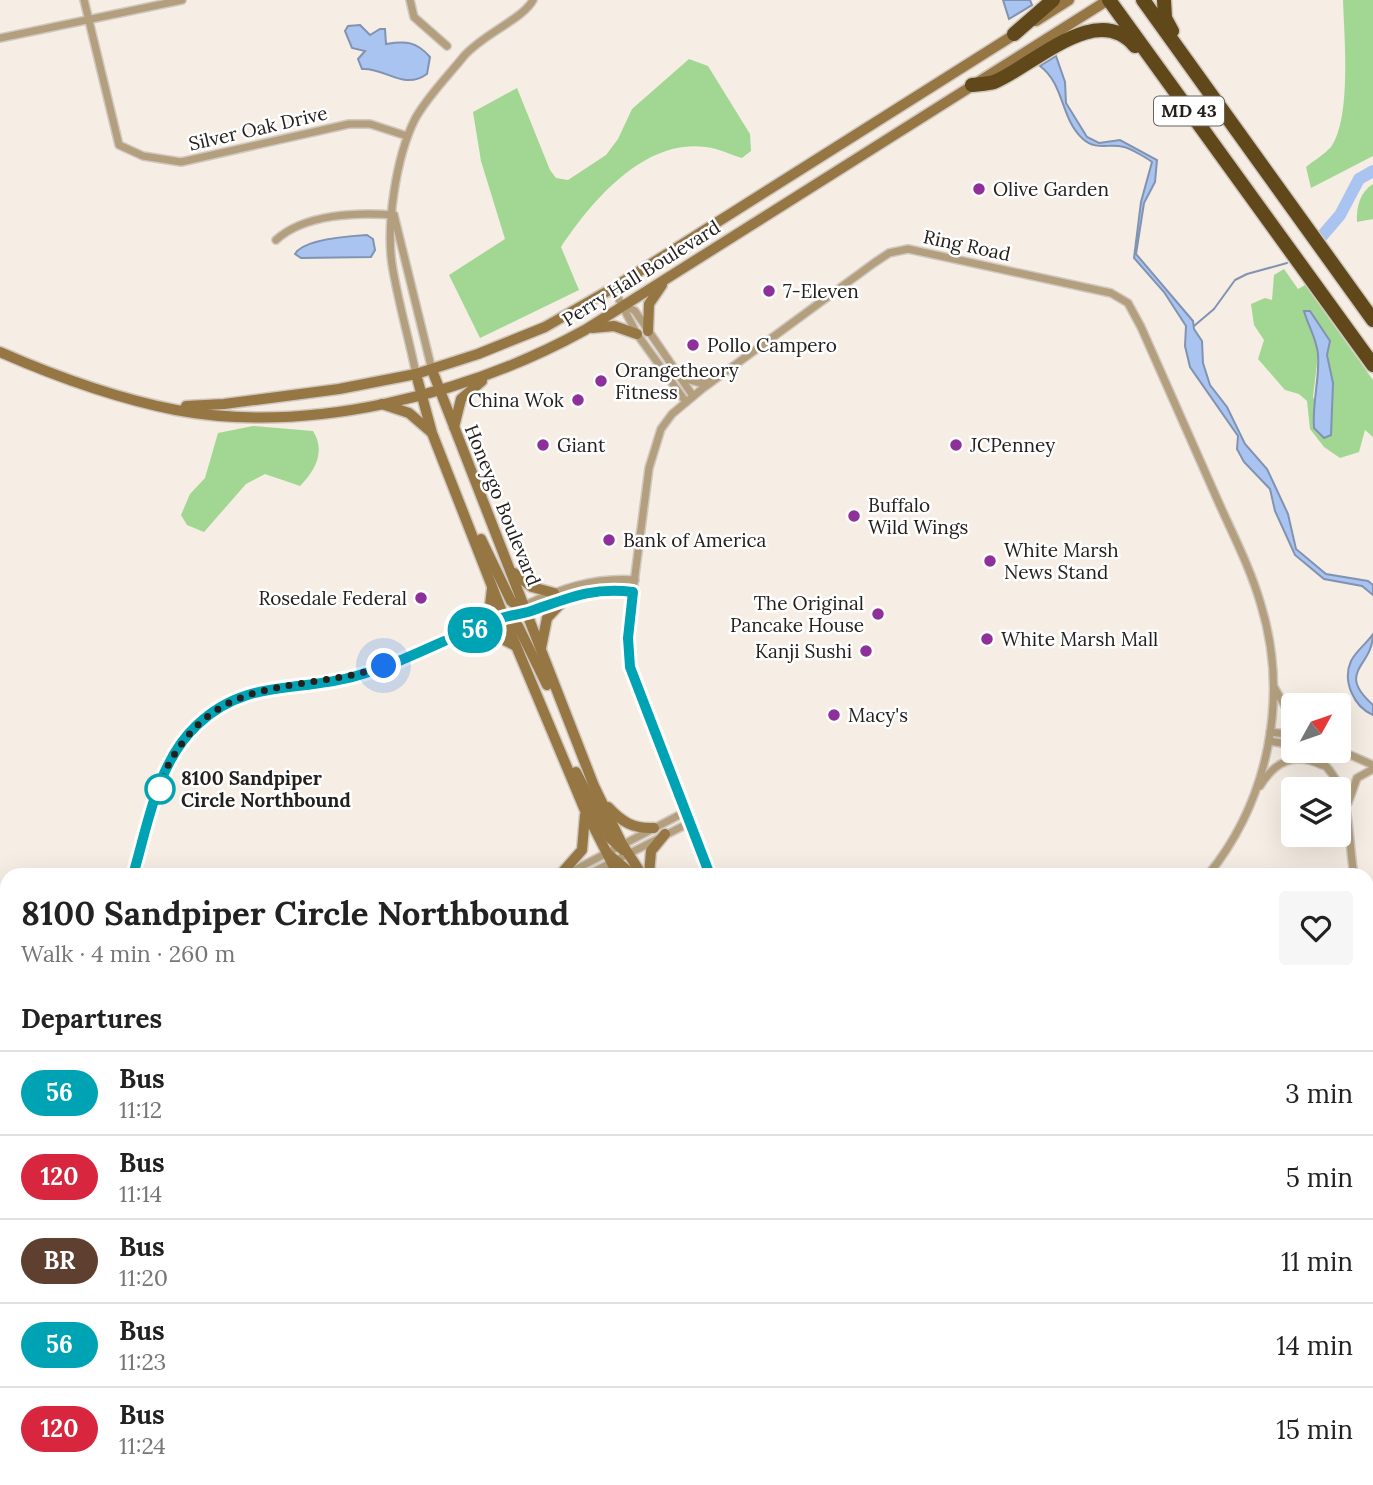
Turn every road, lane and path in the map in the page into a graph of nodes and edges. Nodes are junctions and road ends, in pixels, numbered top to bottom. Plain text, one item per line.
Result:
1 (84, 0) edge
2 (179, 0) edge
3 (410, 0) edge
4 (533, 0) edge
5 (1053, 0) edge
6 (1069, 0) edge
7 (1109, 0) edge
8 (1143, 0) edge
9 (1164, 0) edge
10 (89, 20) junction
11 (1014, 34) junction
12 (0, 38) edge
13 (447, 46) dead end
14 (1196, 74) junction
15 (972, 85) junction
16 (407, 136) junction
17 (394, 215) junction
18 (1269, 223) junction
19 (276, 240) dead end
20 (668, 278) junction
21 (613, 288) junction
22 (624, 305) junction
23 (1373, 320) edge
24 (585, 330) junction
25 (643, 332) junction
26 (0, 352) edge
27 (1373, 365) edge
28 (432, 370) junction
29 (416, 374) junction
30 (492, 374) junction
31 (677, 374) junction
32 (721, 375) junction
33 (440, 391) junction
34 (422, 394) junction
35 (693, 396) junction
36 (138, 401) junction
37 (686, 402) junction
38 (379, 404) junction
39 (454, 427) junction
40 (432, 433) junction
41 (464, 513) junction
42 (511, 571) junction
43 (635, 580) junction
44 (492, 583) junction
45 (633, 592) junction
46 (559, 596) junction
47 (523, 609) junction
48 (504, 617) junction
49 (471, 631) junction
50 (516, 646) junction
51 (541, 651) junction
52 (1273, 685) junction
53 (1281, 699) edge
54 (1270, 736) junction
55 (1281, 736) edge
56 (1281, 740) edge
57 (580, 750) junction
58 (1351, 756) edge
59 (563, 757) junction
60 (1322, 763) edge
61 (1373, 767) edge
62 (1330, 769) junction
63 (1335, 777) edge
64 (1351, 795) edge
65 (1255, 796) junction
66 (601, 800) junction
67 (584, 808) junction
68 (687, 811) junction
69 (691, 822) junction
70 (654, 828) junction
71 (665, 834) junction
72 (1351, 847) edge
73 (622, 848) junction
74 (610, 858) junction
75 (135, 868) edge
76 (566, 868) edge
77 (584, 868) edge
78 (596, 868) edge
79 (615, 868) edge
80 (624, 868) edge
81 (637, 868) edge
82 (649, 868) edge
83 (707, 868) edge
84 (1213, 868) edge
85 (1353, 868) edge

1 - 10 street
2 - 10 street
3 - 13 street
4 - 16 street, Honeygo Boulevard
5 - 11 highway
6 - 11 main road, Perry Hall Boulevard
7 - 15 main road, Perry Hall Boulevard
7 - 18 highway, MD 43
8 - 14 highway, MD 43
9 - 14 highway
10 - 12 street
10 - 16 street, Silver Oak Drive
11 - 21 main road, Perry Hall Boulevard
14 - 23 highway, MD 43
15 - 18 highway
15 - 20 main road, Perry Hall Boulevard
16 - 17 street, Honeygo Boulevard
17 - 19 street
17 - 28 street, Honeygo Boulevard
17 - 29 street, Honeygo Boulevard
18 - 27 highway, MD 43
20 - 22 main road, Perry Hall Boulevard
20 - 25 main road
21 - 22 street
21 - 28 main road, Perry Hall Boulevard
22 - 24 main road, Perry Hall Boulevard
22 - 25 street
24 - 25 main road
24 - 30 main road, Perry Hall Boulevard
25 - 31 street
25 - 37 street
26 - 36 main road, Perry Hall Boulevard
28 - 29 main road, Perry Hall Boulevard
28 - 33 main road, Honeygo Boulevard
29 - 34 main road, Honeygo Boulevard
29 - 36 main road, Perry Hall Boulevard
30 - 33 main road, Perry Hall Boulevard
30 - 39 main road
31 - 32 street
31 - 35 street
32 - 35 street, Ring Road
32 - 52 street, Ring Road
33 - 34 main road, Perry Hall Boulevard
33 - 39 main road, Honeygo Boulevard
34 - 38 main road, Perry Hall Boulevard
34 - 40 main road, Honeygo Boulevard
35 - 37 street, Ring Road
36 - 38 main road, Perry Hall Boulevard
37 - 43 street, Ring Road
38 - 40 main road
39 - 42 main road, Honeygo Boulevard
40 - 41 main road, Honeygo Boulevard
41 - 44 main road, Honeygo Boulevard
41 - 47 main road
42 - 46 main road
42 - 47 main road, Honeygo Boulevard
43 - 45 street, Ring Road
43 - 46 street
44 - 48 main road, Honeygo Boulevard
44 - 49 main road
45 - 46 street
45 - 68 street, Ring Road
46 - 47 street
46 - 51 main road
47 - 48 street
47 - 51 main road, Honeygo Boulevard
48 - 49 street
48 - 50 main road, Honeygo Boulevard
48 - 57 main road
49 - 50 main road
49 - 75 street
50 - 59 main road, Honeygo Boulevard
51 - 57 main road, Honeygo Boulevard
52 - 53 street
52 - 54 street, Ring Road
54 - 55 street
54 - 56 street
54 - 65 street, Ring Road
57 - 66 main road, Honeygo Boulevard
58 - 61 street
59 - 67 main road, Honeygo Boulevard
59 - 73 main road
60 - 62 street
61 - 64 street
62 - 63 street
62 - 65 street
65 - 84 street, Ring Road
66 - 70 main road
66 - 73 main road, Honeygo Boulevard
67 - 74 main road, Honeygo Boulevard
67 - 76 main road
68 - 69 street, Ring Road
68 - 70 street
69 - 71 street
69 - 83 street, Ring Road
70 - 73 street
71 - 73 street
71 - 82 main road
72 - 85 street
73 - 74 street
73 - 74 street
73 - 81 main road, Honeygo Boulevard
74 - 77 street
74 - 78 street
74 - 79 main road, Honeygo Boulevard
74 - 80 main road

